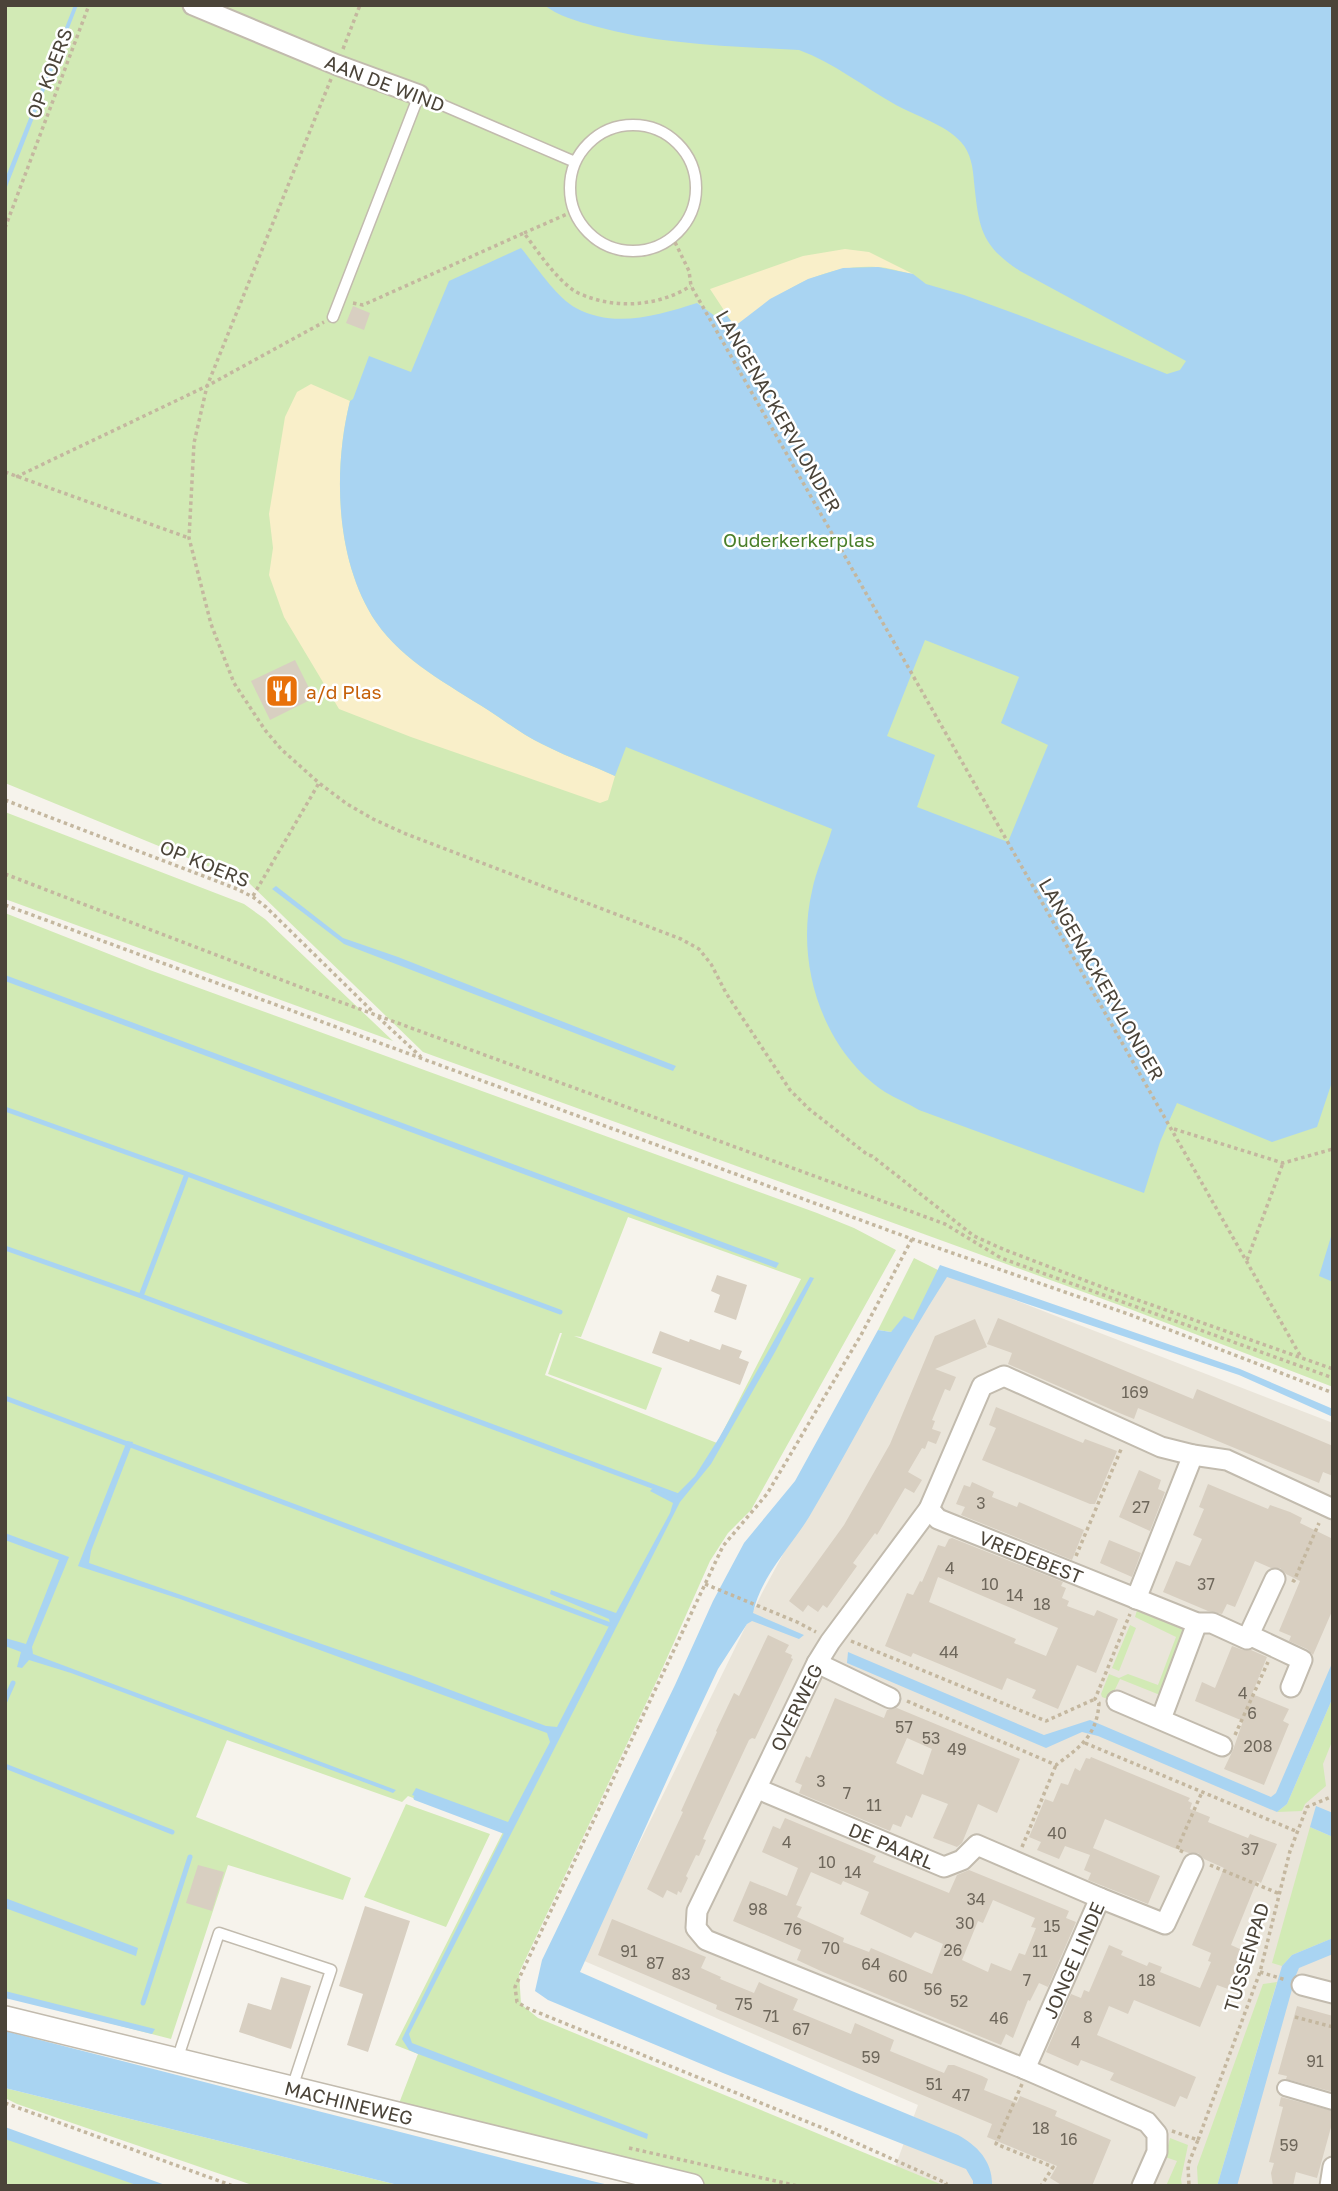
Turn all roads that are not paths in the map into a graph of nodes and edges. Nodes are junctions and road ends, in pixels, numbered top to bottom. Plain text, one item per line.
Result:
1 (194, 5) edge
2 (419, 95) junction
3 (575, 162) junction
4 (333, 317) road end
5 (1194, 1455) junction
6 (1330, 1508) edge
7 (929, 1509) junction
8 (1275, 1579) road end
9 (1136, 1599) junction
10 (1197, 1623) junction
11 (1249, 1635) junction
12 (817, 1663) junction
13 (1291, 1687) dead end
14 (890, 1698) road end
15 (1116, 1700) dead end
16 (1161, 1719) junction
17 (1222, 1746) road end
18 (758, 1789) junction
19 (1194, 1861) road end
20 (1100, 1898) junction
21 (1301, 1985) dead end
22 (1333, 1993) edge
23 (5, 2018) edge
24 (177, 2060) junction
25 (1026, 2069) junction
26 (292, 2088) junction
27 (1285, 2088) dead end
28 (1333, 2102) edge
29 (1333, 2167) edge
30 (692, 2186) edge
31 (1142, 2186) edge
32 (1330, 2186) edge

1 - 2 street, AAN DE WIND
2 - 3 lane, AAN DE WIND
2 - 4 lane
3 - 3 lane
5 - 6 street, OVERWEG
5 - 7 street, OVERWEG
5 - 9 street
7 - 9 street, VREDEBEST
7 - 12 street, OVERWEG
8 - 11 street
9 - 10 street, VREDEBEST
10 - 11 street, VREDEBEST
10 - 16 street
11 - 13 street, VREDEBEST
12 - 14 street
12 - 18 street, OVERWEG
15 - 16 street
16 - 17 street
18 - 20 street, DE PAARL
18 - 25 street, OVERWEG
19 - 20 street, JONGE LINDE
20 - 25 street, JONGE LINDE
21 - 22 street
23 - 24 street, MACHINEWEG
24 - 26 street, MACHINEWEG
24 - 26 lane
25 - 31 street, OVERWEG
26 - 30 street, MACHINEWEG
27 - 28 street
29 - 32 street

